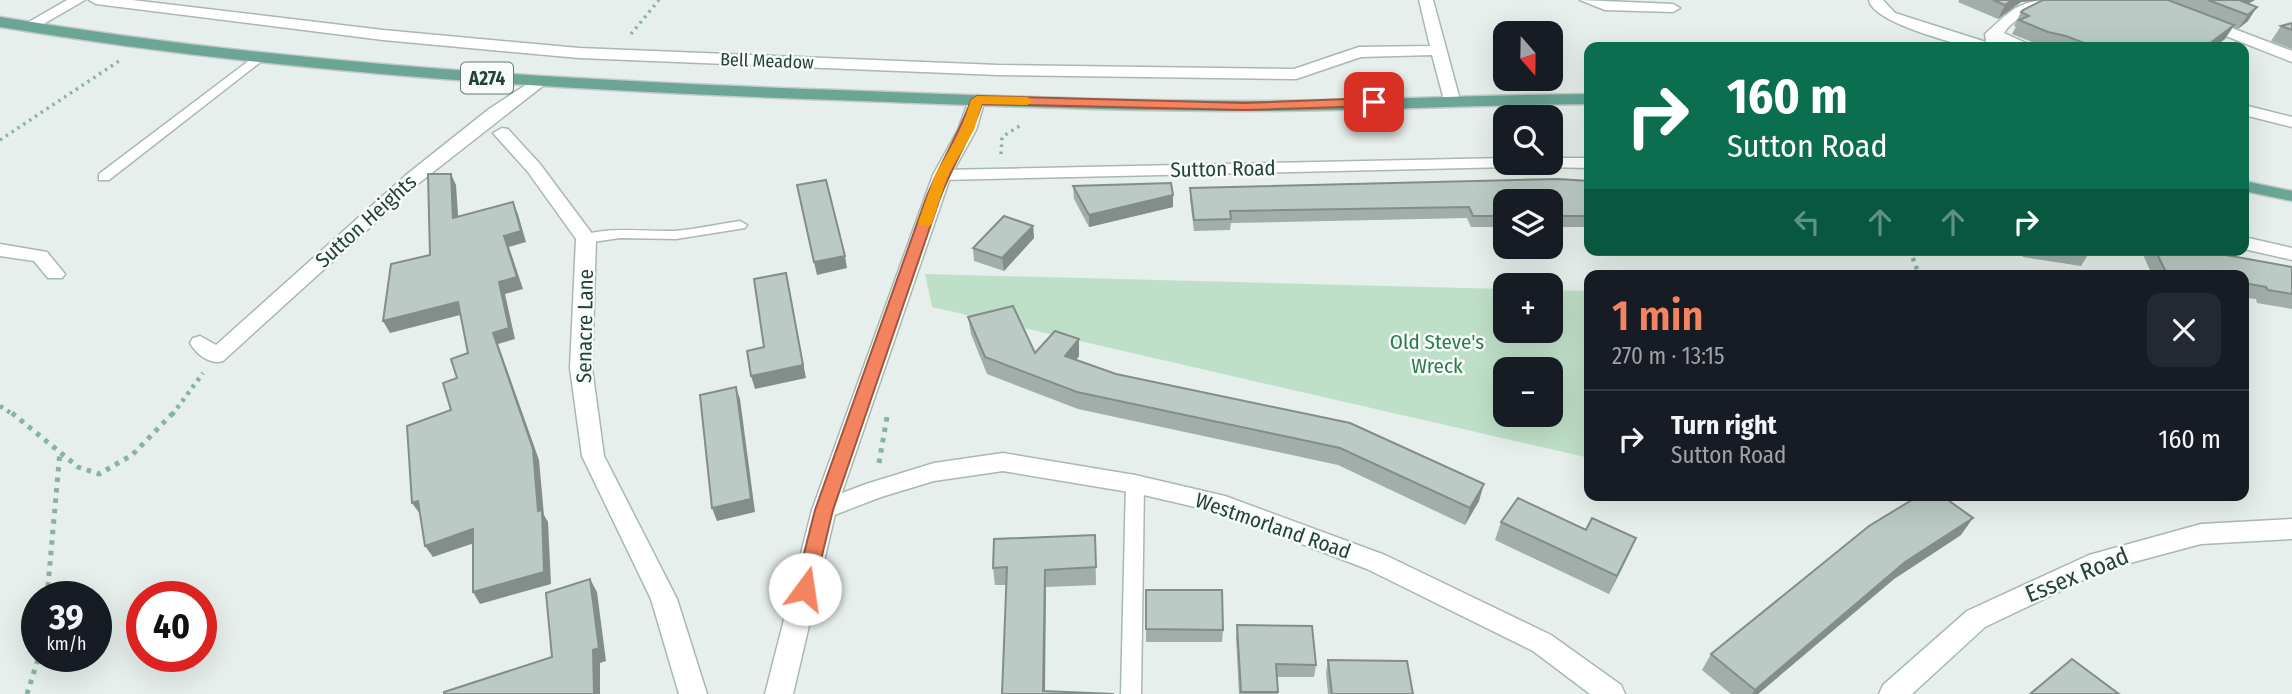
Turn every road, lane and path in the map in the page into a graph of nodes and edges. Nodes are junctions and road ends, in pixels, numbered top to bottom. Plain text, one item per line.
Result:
1 (78, 0) edge
2 (96, 0) edge
3 (659, 0) edge
4 (1426, 0) edge
5 (1587, 0) edge
6 (1876, 0) edge
7 (2040, 1) edge
8 (1644, 4) edge
9 (1673, 8) dead end
10 (2194, 19) edge
11 (0, 22) edge
12 (28, 27) junction
13 (1986, 42) edge
14 (1991, 42) edge
15 (144, 44) junction
16 (1438, 50) junction
17 (614, 54) junction
18 (259, 57) junction
19 (2292, 58) edge
20 (538, 82) junction
21 (1584, 99) edge
22 (977, 100) junction
23 (1452, 100) junction
24 (2249, 111) edge
25 (2292, 122) edge
26 (1026, 123) dead end
27 (502, 133) dead end
28 (0, 140) edge
29 (1493, 163) edge
30 (1563, 163) edge
31 (1584, 163) edge
32 (1012, 173) junction
33 (942, 175) junction
34 (104, 177) dead end
35 (2249, 187) edge
36 (2292, 197) edge
37 (740, 225) dead end
38 (586, 239) junction
39 (2249, 244) edge
40 (0, 250) edge
41 (2292, 254) edge
42 (55, 274) dead end
43 (200, 343) dead end
44 (216, 356) junction
45 (0, 406) edge
46 (888, 412) dead end
47 (60, 451) junction
48 (1135, 484) junction
49 (874, 490) junction
50 (824, 510) junction
51 (2292, 529) edge
52 (48, 581) edge
53 (34, 672) edge
54 (27, 694) edge
55 (693, 694) edge
56 (779, 694) edge
57 (1132, 694) edge
58 (1611, 694) edge
59 (1893, 694) edge

1 - 12 street
2 - 17 street, Bell Meadow
3 - 17 path
4 - 16 street
5 - 8 street
6 - 13 street
7 - 14 street
8 - 9 street
10 - 19 street
11 - 12 main road, A274
12 - 15 main road, A274
15 - 18 main road, A274
15 - 28 path
16 - 17 street, Bell Meadow
16 - 23 street
18 - 20 main road, A274
18 - 34 lane
20 - 22 main road, A274
20 - 44 street, Sutton Heights
21 - 23 main road, A274
22 - 23 main road, A274
22 - 33 street
24 - 25 street
26 - 32 path
27 - 38 street, Senacre Lane
29 - 32 street, Sutton Road
30 - 31 street
32 - 33 street, Sutton Road
33 - 50 street
35 - 36 main road
37 - 38 lane
38 - 55 street, Senacre Lane
39 - 41 street
40 - 42 street
43 - 44 street
44 - 47 path
45 - 47 path
46 - 49 path
47 - 52 path
48 - 49 street, Westmorland Road
48 - 57 lane
48 - 58 street, Westmorland Road
49 - 50 street, Westmorland Road
50 - 56 street
51 - 59 street, Essex Road
53 - 54 path

